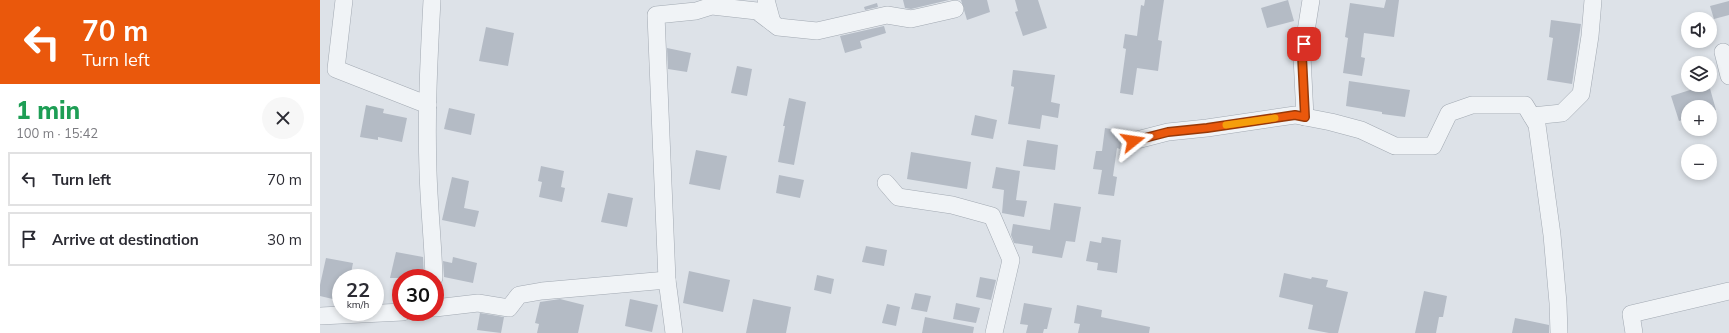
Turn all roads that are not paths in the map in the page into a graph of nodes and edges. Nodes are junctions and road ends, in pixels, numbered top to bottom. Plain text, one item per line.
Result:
1 (344, 0) edge
2 (432, 0) edge
3 (766, 0) edge
4 (1311, 0) edge
5 (1592, 0) edge
6 (955, 9) dead end
7 (772, 22) junction
8 (1723, 52) dead end
9 (1729, 76) edge
10 (428, 105) junction
11 (1532, 116) junction
12 (1305, 117) junction
13 (1133, 141) dead end
14 (886, 183) dead end
15 (433, 269) edge
16 (667, 280) junction
17 (1729, 291) edge
18 (444, 307) edge
19 (392, 313) edge
20 (320, 316) edge
21 (674, 333) edge
22 (994, 333) edge
23 (1560, 333) edge
24 (1634, 333) edge

1 - 10 street
2 - 10 street
3 - 7 street
4 - 12 street
5 - 11 street
6 - 7 street
7 - 16 street
8 - 9 street
10 - 15 street
11 - 12 street
11 - 23 street
12 - 13 street
14 - 22 street
16 - 18 street
16 - 21 street
17 - 24 street
19 - 20 street

